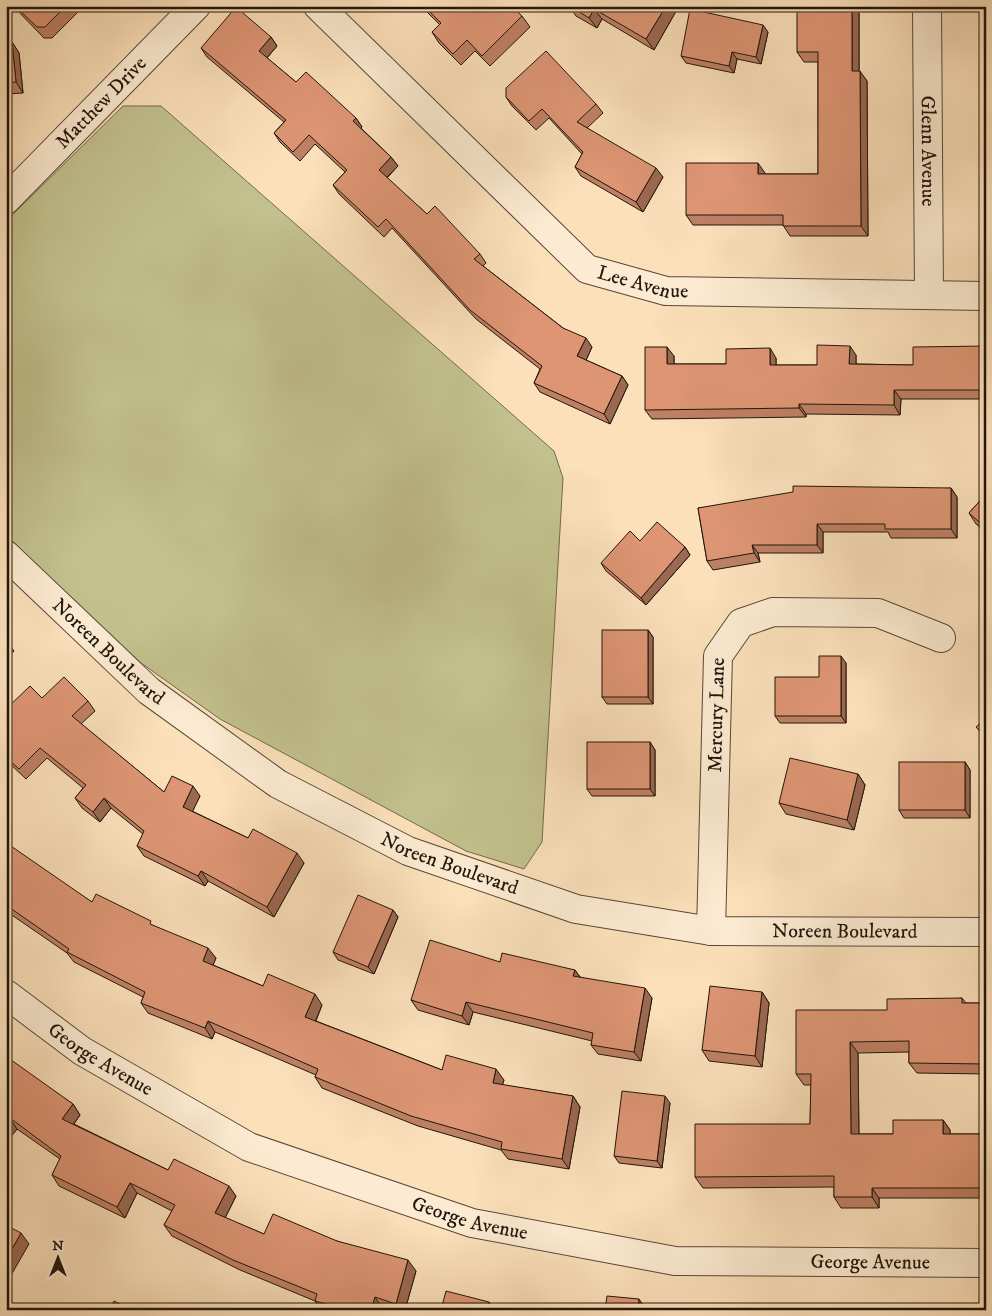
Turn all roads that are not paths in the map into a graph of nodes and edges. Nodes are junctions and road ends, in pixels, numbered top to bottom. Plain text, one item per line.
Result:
1 (196, 6) edge
2 (318, 6) edge
3 (927, 6) edge
4 (6, 200) edge
5 (930, 295) junction
6 (986, 296) edge
7 (6, 555) edge
8 (941, 638) dead end
9 (711, 931) junction
10 (986, 932) edge
11 (6, 994) edge
12 (986, 1263) edge

1 - 4 street, Matthew Drive
2 - 5 street, Lee Avenue
3 - 5 street, Glenn Avenue
5 - 6 street, Lee Avenue
7 - 9 street, Noreen Boulevard
8 - 9 street, Mercury Lane
9 - 10 street, Noreen Boulevard
11 - 12 street, George Avenue

